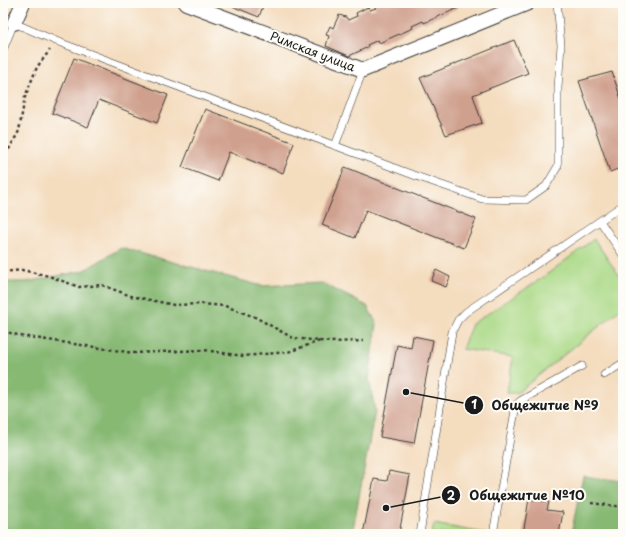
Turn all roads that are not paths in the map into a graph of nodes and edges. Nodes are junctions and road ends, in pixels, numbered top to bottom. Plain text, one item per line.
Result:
1 (23, 3) edge
2 (186, 3) edge
3 (528, 3) edge
4 (557, 3) edge
5 (14, 23) junction
6 (3, 50) edge
7 (363, 70) junction
8 (335, 146) junction
9 (623, 205) edge
10 (600, 221) junction
11 (623, 255) edge
12 (623, 363) edge
13 (582, 366) dead end
14 (604, 375) dead end
15 (420, 534) edge
16 (493, 534) edge

1 - 5 street
2 - 7 street, Римская улица
3 - 7 street, Римская улица
4 - 8 lane
5 - 6 lane
5 - 8 lane
7 - 8 lane
9 - 10 lane
10 - 11 lane
10 - 15 lane
12 - 14 lane
13 - 16 lane

